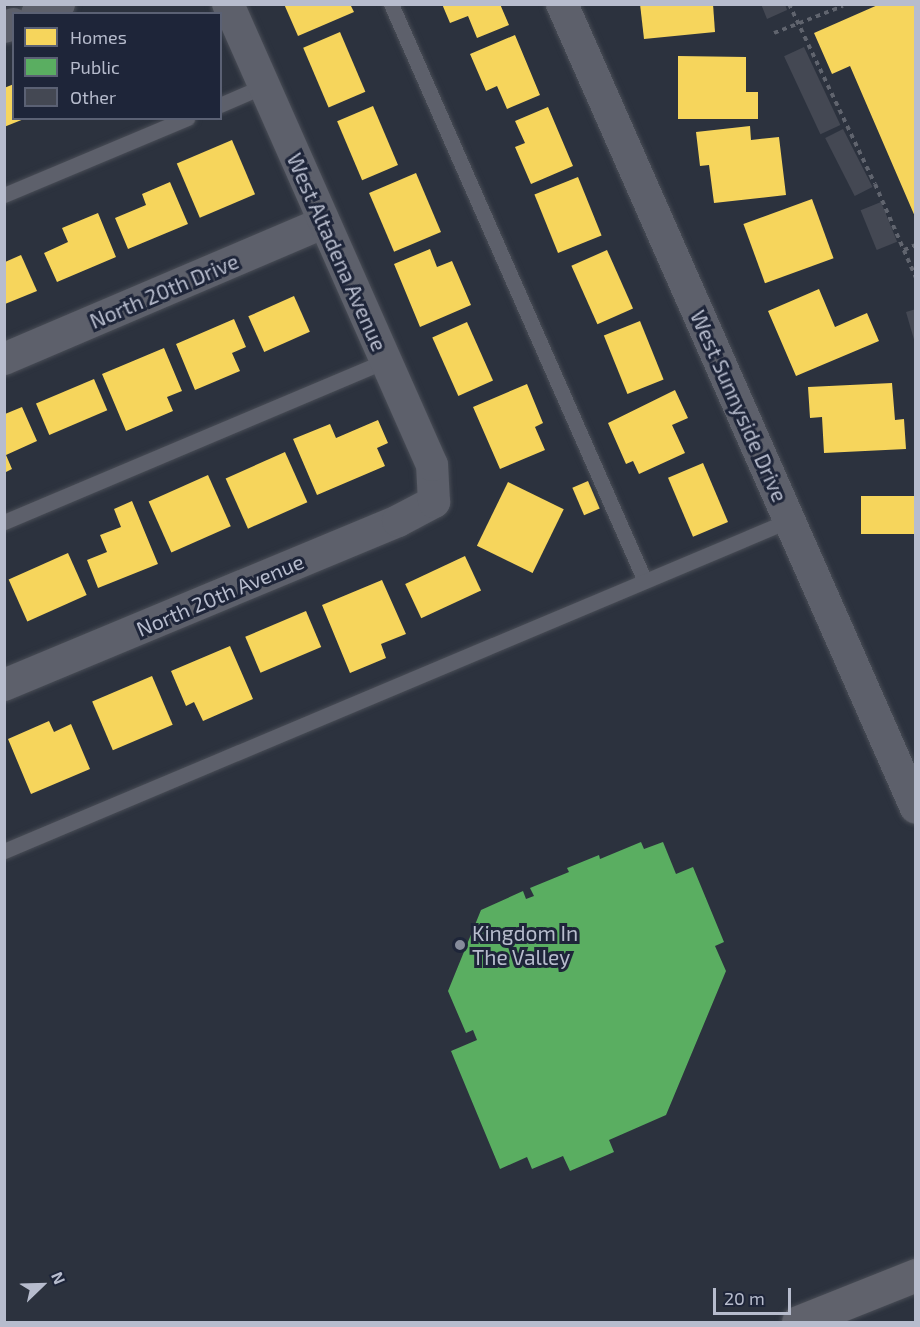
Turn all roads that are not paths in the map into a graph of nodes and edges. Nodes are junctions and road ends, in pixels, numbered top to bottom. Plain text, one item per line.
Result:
1 (58, 4) edge
2 (228, 4) edge
3 (391, 4) edge
4 (562, 4) edge
5 (41, 12) edge
6 (264, 86) junction
7 (222, 104) edge
8 (182, 120) edge
9 (4, 195) edge
10 (323, 223) junction
11 (4, 358) edge
12 (385, 361) junction
13 (434, 502) joint
14 (790, 520) junction
15 (4, 522) edge
16 (644, 579) junction
17 (4, 685) edge
18 (915, 808) edge
19 (4, 851) edge
20 (915, 1275) edge
21 (798, 1323) edge

1 - 5 street
2 - 6 street, West Altadena Avenue
3 - 16 lane
4 - 14 street, West Sunnyside Drive
6 - 7 lane
6 - 10 street, West Altadena Avenue
8 - 9 lane
10 - 11 street, North 20th Drive
10 - 12 street, West Altadena Avenue
12 - 13 street, West Altadena Avenue
12 - 15 lane
13 - 17 street, North 20th Avenue
14 - 16 lane
14 - 18 street, West Sunnyside Drive
16 - 19 lane
20 - 21 main road

